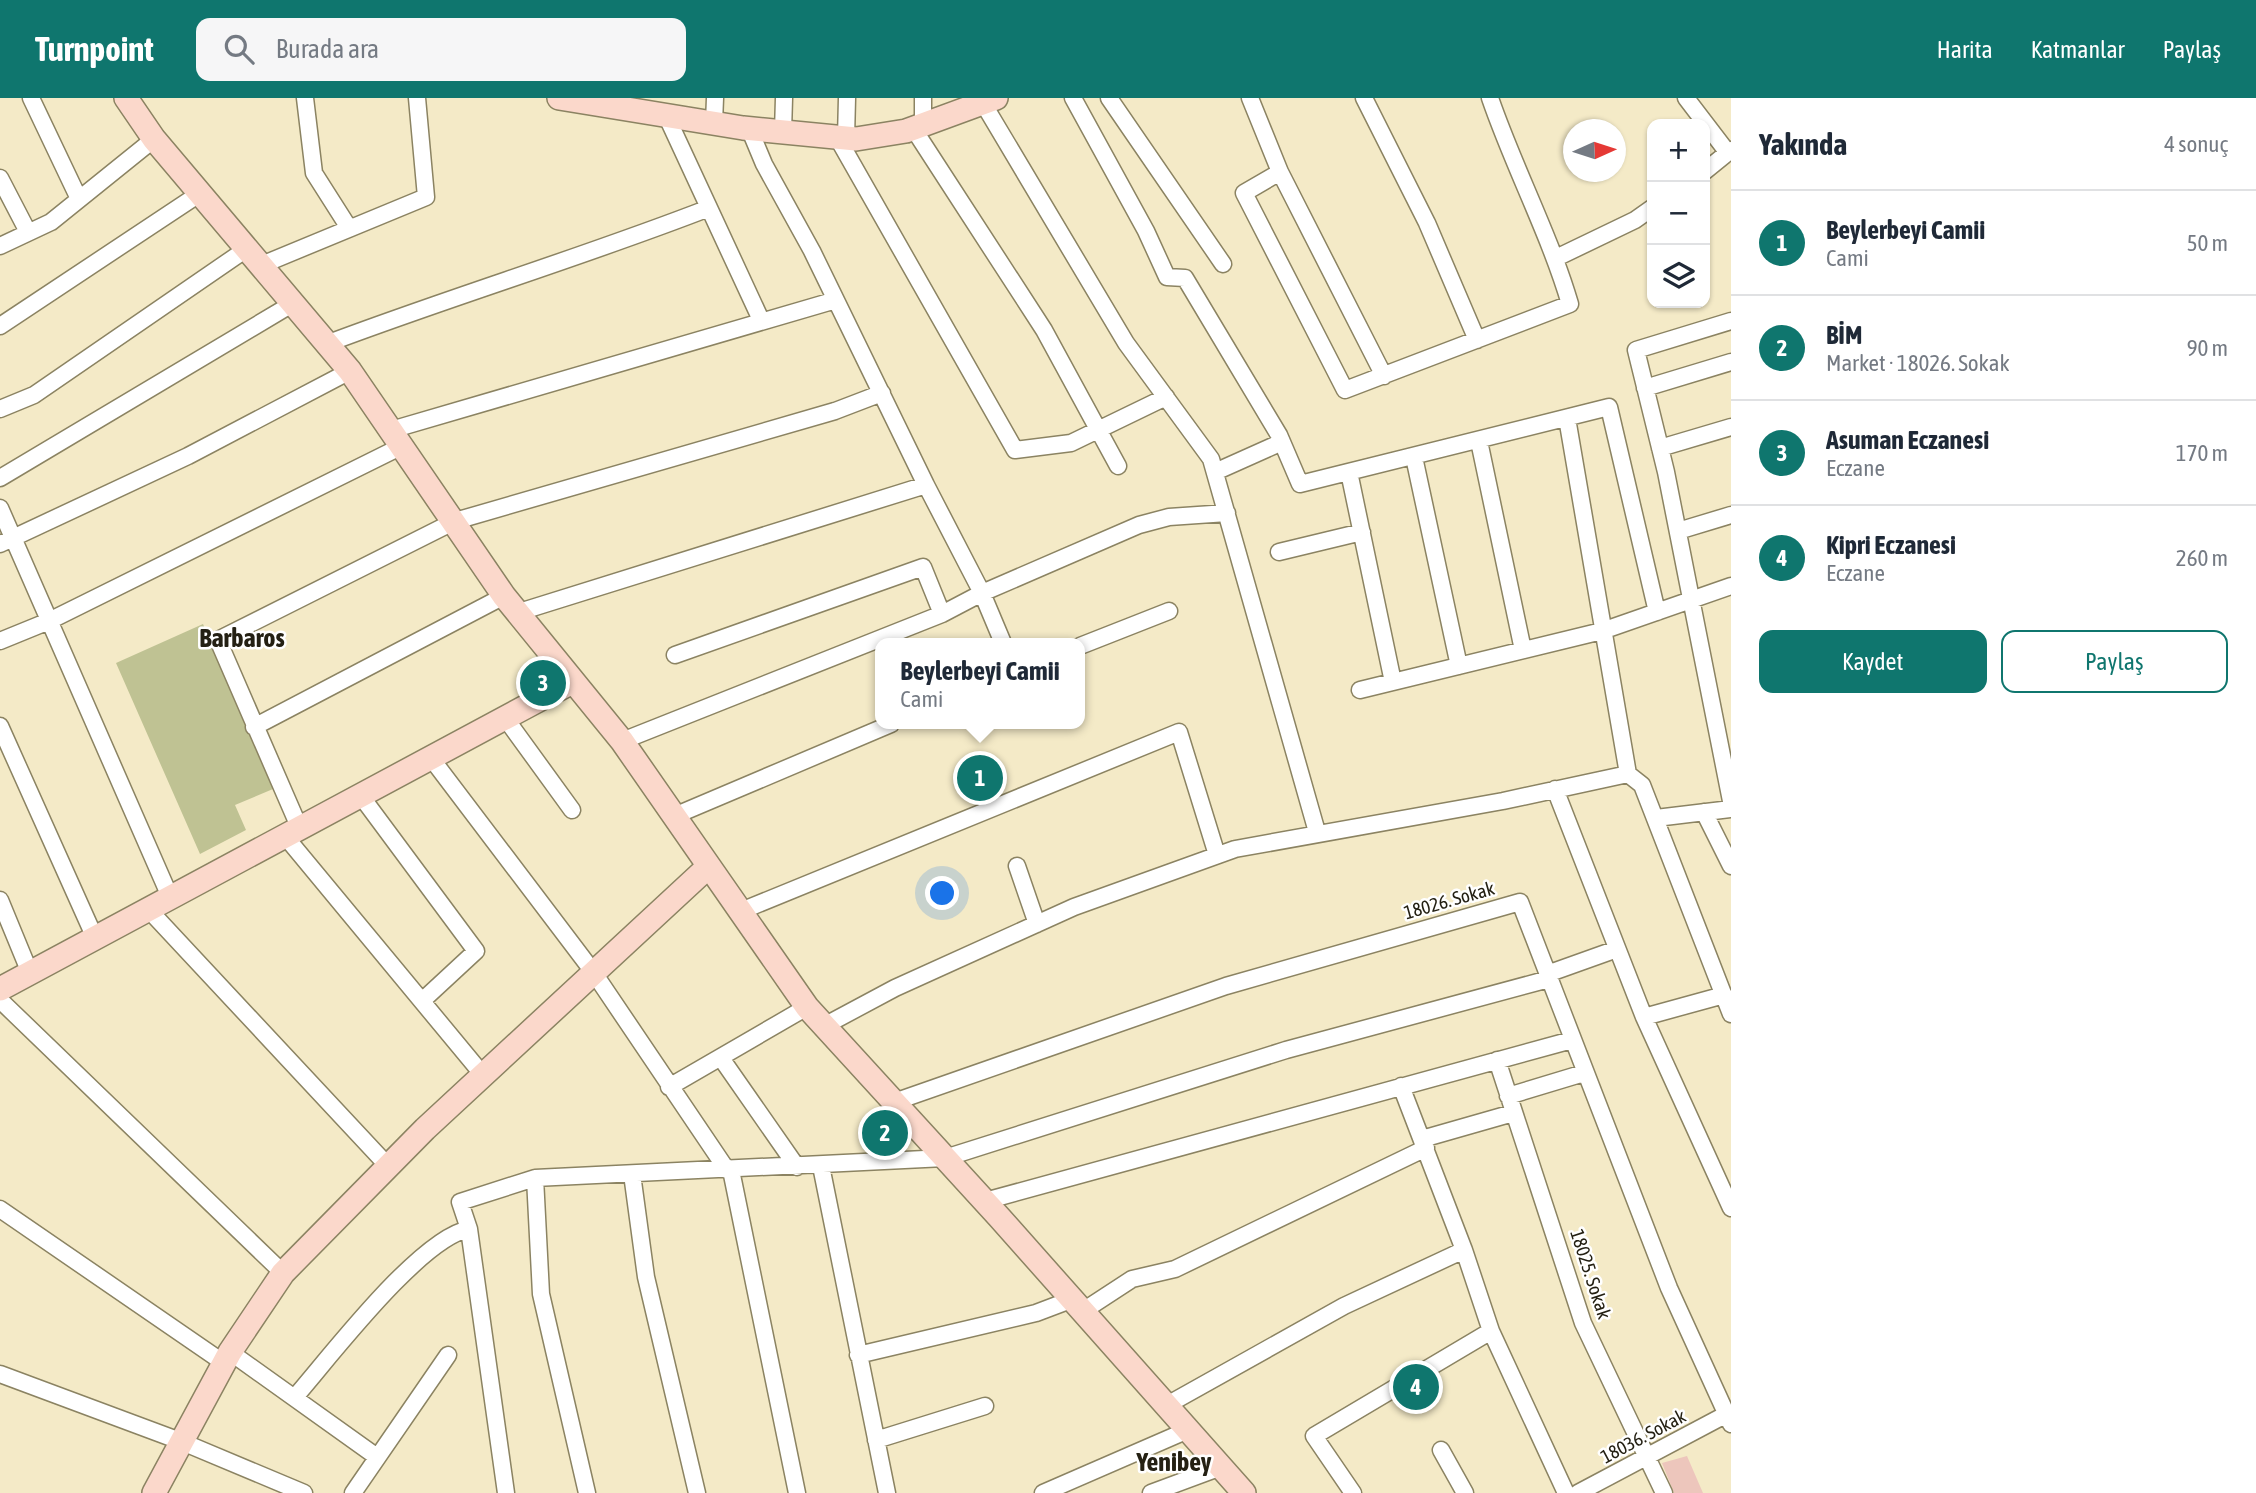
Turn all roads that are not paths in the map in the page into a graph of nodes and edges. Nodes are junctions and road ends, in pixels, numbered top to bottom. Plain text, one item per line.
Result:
1 (31, 98) edge
2 (126, 98) edge
3 (305, 98) edge
4 (416, 98) edge
5 (559, 98) edge
6 (715, 98) edge
7 (784, 98) edge
8 (847, 98) edge
9 (923, 98) edge
10 (1073, 98) edge
11 (1109, 98) edge
12 (1250, 98) edge
13 (1364, 98) edge
14 (1490, 98) edge
15 (1686, 98) edge
16 (989, 100) edge
17 (620, 103) edge
18 (666, 115) junction
19 (714, 123) junction
20 (918, 126) junction
21 (749, 128) junction
22 (783, 132) junction
23 (842, 138) junction
24 (154, 139) junction
25 (1730, 152) edge
26 (1710, 167) edge
27 (1280, 172) junction
28 (0, 178) edge
29 (199, 194) junction
30 (79, 199) junction
31 (709, 208) junction
32 (1647, 212) edge
33 (349, 228) junction
34 (28, 232) junction
35 (0, 246) edge
36 (252, 258) junction
37 (1556, 258) junction
38 (1223, 264) dead end
39 (836, 300) junction
40 (292, 304) junction
41 (761, 320) junction
42 (1731, 321) edge
43 (0, 327) edge
44 (1477, 340) junction
45 (326, 344) junction
46 (1731, 362) edge
47 (350, 371) junction
48 (1384, 376) junction
49 (1646, 388) junction
50 (882, 393) junction
51 (1166, 397) junction
52 (0, 409) edge
53 (1567, 418) junction
54 (1731, 427) edge
55 (1099, 429) junction
56 (397, 438) junction
57 (1479, 441) junction
58 (1282, 442) junction
59 (1660, 448) junction
60 (1414, 457) junction
61 (1118, 466) dead end
62 (1215, 472) junction
63 (1349, 472) junction
64 (0, 478) edge
65 (926, 485) junction
66 (0, 508) edge
67 (1227, 513) junction
68 (1731, 515) edge
69 (455, 521) junction
70 (1678, 531) junction
71 (1362, 532) junction
72 (6, 542) edge
73 (1279, 552) dead end
74 (1731, 586) edge
75 (982, 593) junction
76 (1692, 600) junction
77 (510, 604) junction
78 (1170, 611) dead end
79 (1657, 612) junction
80 (942, 614) junction
81 (49, 621) junction
82 (1602, 631) junction
83 (882, 638) edge
84 (1001, 638) edge
85 (0, 641) edge
86 (875, 641) edge
87 (1085, 644) edge
88 (1522, 650) junction
89 (675, 655) dead end
90 (1459, 666) junction
91 (572, 682) junction
92 (1393, 682) junction
93 (1360, 690) dead end
94 (506, 719) junction
95 (0, 726) edge
96 (254, 727) junction
97 (879, 729) edge
98 (622, 741) junction
99 (431, 758) junction
100 (1628, 774) junction
101 (1555, 789) junction
102 (361, 796) junction
103 (1731, 801) edge
104 (1731, 809) edge
105 (572, 810) dead end
106 (1704, 812) junction
107 (674, 816) junction
108 (1656, 818) junction
109 (293, 832) junction
110 (1317, 832) junction
111 (1217, 855) junction
112 (709, 866) junction
113 (1017, 866) dead end
114 (1731, 866) edge
115 (171, 899) junction
116 (0, 901) edge
117 (149, 910) junction
118 (741, 911) junction
119 (1037, 924) junction
120 (95, 938) junction
121 (1618, 950) junction
122 (30, 973) junction
123 (594, 973) junction
124 (1548, 976) junction
125 (0, 989) edge
126 (1724, 995) junction
127 (0, 1000) edge
128 (422, 1001) junction
129 (807, 1007) junction
130 (1731, 1014) edge
131 (1644, 1017) junction
132 (824, 1026) junction
133 (1572, 1040) junction
134 (721, 1058) junction
135 (1497, 1060) junction
136 (1584, 1073) junction
137 (483, 1075) junction
138 (1401, 1086) junction
139 (669, 1087) junction
140 (1508, 1096) junction
141 (894, 1102) junction
142 (1513, 1113) junction
143 (1424, 1144) junction
144 (945, 1158) junction
145 (388, 1166) junction
146 (821, 1166) junction
147 (797, 1167) junction
148 (729, 1170) junction
149 (632, 1174) junction
150 (535, 1178) junction
151 (985, 1201) junction
152 (1731, 1208) edge
153 (0, 1209) edge
154 (469, 1229) junction
155 (1464, 1250) junction
156 (283, 1273) junction
157 (1078, 1305) junction
158 (1491, 1331) junction
159 (448, 1355) dead end
160 (858, 1355) junction
161 (227, 1357) junction
162 (0, 1374) edge
163 (295, 1397) junction
164 (1167, 1405) junction
165 (985, 1406) dead end
166 (1729, 1419) edge
167 (1188, 1430) junction
168 (876, 1440) junction
169 (180, 1441) junction
170 (1441, 1450) dead end
171 (377, 1457) junction
172 (1648, 1459) junction
173 (1221, 1467) junction
174 (154, 1493) edge
175 (304, 1493) edge
176 (353, 1493) edge
177 (506, 1493) edge
178 (587, 1493) edge
179 (697, 1493) edge
180 (797, 1493) edge
181 (887, 1493) edge
182 (1043, 1493) edge
183 (1151, 1493) edge
184 (1244, 1493) edge
185 (1353, 1493) edge
186 (1465, 1493) edge
187 (1566, 1493) edge
188 (1578, 1493) edge
189 (1664, 1493) edge

1 - 30 street
2 - 24 street
3 - 33 street
4 - 33 street
5 - 17 street
6 - 19 street
7 - 22 street
8 - 23 street
9 - 20 street
10 - 58 street
11 - 38 street
12 - 27 street
13 - 44 street
14 - 37 street
15 - 25 street
16 - 20 street
16 - 51 street
17 - 18 street
18 - 19 street
18 - 31 street
19 - 21 street
20 - 23 street
20 - 55 street
21 - 22 street
21 - 39 street
22 - 23 street
23 - 55 street
24 - 29 street
24 - 30 street
25 - 26 street
27 - 48 street
27 - 48 street
28 - 34 street
29 - 36 street
29 - 43 street
30 - 34 street
31 - 41 street
31 - 45 street
32 - 37 street
33 - 36 street
34 - 35 street
36 - 40 street
36 - 52 street
37 - 44 street
39 - 41 street
39 - 50 street
40 - 45 street
40 - 64 street
41 - 56 street
42 - 49 street
44 - 48 street
45 - 47 street
46 - 49 street
47 - 56 street
47 - 72 street
49 - 59 street
50 - 65 street
50 - 69 street
51 - 55 street
51 - 62 street
53 - 57 street
53 - 79 street
53 - 82 street
54 - 59 street
55 - 61 street
56 - 69 street
56 - 81 street
57 - 60 street
57 - 88 street
58 - 62 street
58 - 63 street
59 - 70 street
60 - 63 street
60 - 90 street
62 - 67 street
63 - 71 street
65 - 75 street
65 - 77 street
66 - 72 street
67 - 75 street
67 - 110 street
68 - 70 street
69 - 77 street
69 - 96 street
70 - 76 street
71 - 73 street
71 - 92 street
72 - 81 street
74 - 76 street
75 - 80 street
75 - 84 street
76 - 79 street
76 - 103 street
77 - 91 street
77 - 96 street
78 - 87 street
79 - 82 street
80 - 83 street
80 - 89 street
81 - 85 street
81 - 115 street
82 - 88 street
82 - 100 street
86 - 98 street
88 - 90 street
90 - 92 street
91 - 94 street
91 - 98 street
92 - 93 street
94 - 99 street
94 - 105 street
95 - 120 street
96 - 109 street
97 - 107 street
98 - 107 street
99 - 102 street
99 - 123 street
100 - 101 street
100 - 108 street
101 - 110 street
101 - 121 street
102 - 109 street
102 - 128 street
104 - 106 street
106 - 108 street
106 - 114 street
107 - 112 street
108 - 126 street
109 - 115 street
109 - 128 street
110 - 111 street
111 - 118 street
111 - 119 street
112 - 118 street
112 - 123 street
113 - 119 street
115 - 117 street
116 - 122 street
117 - 120 street
117 - 145 street
118 - 129 street
119 - 132 street
120 - 122 street
121 - 124 street
121 - 131 street
122 - 125 street
123 - 137 street
123 - 139 street
124 - 133 street, 18026. Sokak
124 - 141 street, 18026. Sokak
124 - 144 street
126 - 130 street
126 - 131 street
127 - 156 street
128 - 137 street
129 - 132 street
129 - 134 street
131 - 152 street
132 - 141 street
133 - 135 street
133 - 136 street, 18026. Sokak
134 - 139 street
134 - 147 street
135 - 138 street
135 - 140 street, 18025. Sokak
136 - 140 street
136 - 166 street, 18026. Sokak
137 - 145 street
138 - 143 street
138 - 151 street
139 - 148 street
140 - 142 street, 18025. Sokak
141 - 144 street
142 - 143 street
142 - 172 street, 18025. Sokak
143 - 155 street
143 - 157 street
144 - 146 street
144 - 151 street
145 - 156 street
146 - 147 street
146 - 160 street
147 - 148 street
148 - 149 street
148 - 180 street
149 - 150 street
149 - 179 street
150 - 154 street
150 - 178 street
151 - 157 street
153 - 161 street
154 - 163 street
154 - 177 street
155 - 158 street
155 - 164 street
156 - 161 street
157 - 160 street
157 - 164 street
158 - 185 street
158 - 187 street
159 - 171 street
160 - 168 street
161 - 163 street
161 - 169 street
162 - 169 street
163 - 171 street
164 - 167 street
165 - 168 street
166 - 172 street, 18036. Sokak
167 - 173 street
167 - 182 street
168 - 181 street
169 - 174 street
169 - 175 street
170 - 186 street
171 - 176 street
172 - 188 street, 18036. Sokak
172 - 189 street, 18025. Sokak
173 - 183 street
173 - 184 street

